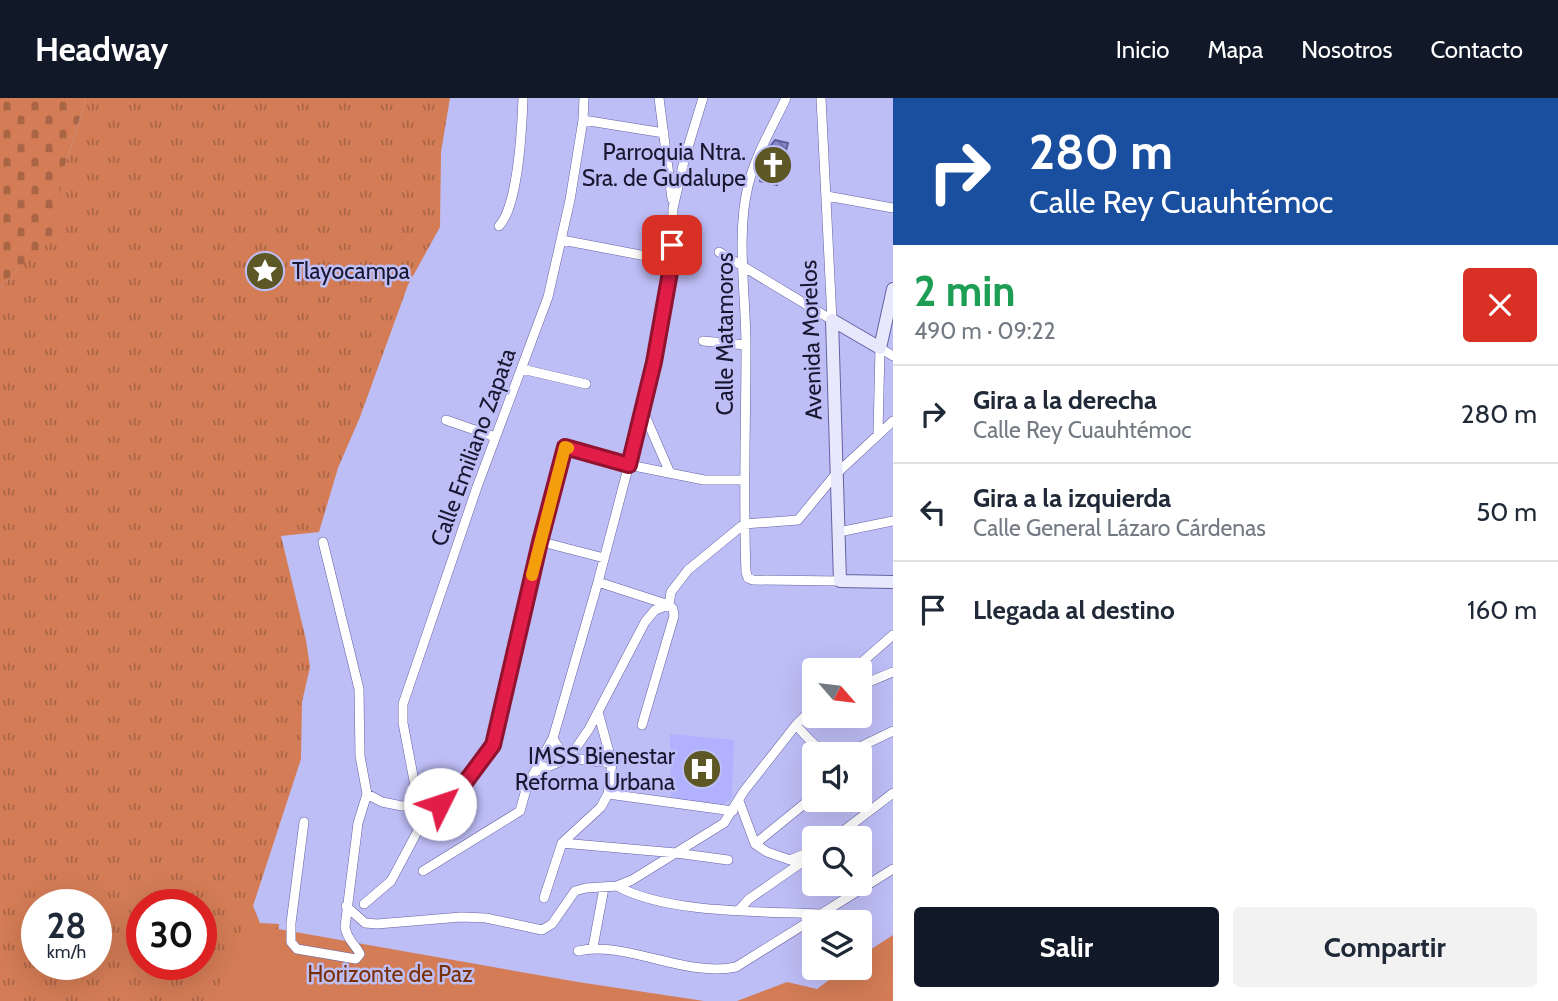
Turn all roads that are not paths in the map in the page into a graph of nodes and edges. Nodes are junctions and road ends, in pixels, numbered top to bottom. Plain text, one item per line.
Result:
1 (523, 98) edge
2 (584, 98) edge
3 (659, 98) edge
4 (703, 98) edge
5 (786, 98) edge
6 (821, 98) edge
7 (583, 120) junction
8 (664, 133) junction
9 (827, 196) junction
10 (673, 208) junction
11 (893, 208) edge
12 (499, 226) dead end
13 (562, 240) junction
14 (719, 252) dead end
15 (672, 261) junction
16 (743, 267) junction
17 (893, 289) edge
18 (832, 320) junction
19 (703, 341) dead end
20 (746, 345) junction
21 (880, 348) junction
22 (893, 356) edge
23 (522, 369) junction
24 (586, 384) dead end
25 (643, 411) junction
26 (446, 420) dead end
27 (893, 421) edge
28 (878, 434) junction
29 (495, 437) junction
30 (629, 465) junction
31 (670, 473) junction
32 (835, 475) junction
33 (744, 480) junction
34 (893, 521) edge
35 (744, 524) junction
36 (839, 532) junction
37 (323, 542) dead end
38 (546, 543) dead end
39 (604, 558) junction
40 (840, 581) junction
41 (598, 582) junction
42 (893, 582) edge
43 (668, 605) junction
44 (893, 635) edge
45 (867, 658) edge
46 (893, 671) edge
47 (872, 680) edge
48 (598, 712) junction
49 (802, 719) edge
50 (796, 725) junction
51 (642, 726) dead end
52 (893, 731) edge
53 (553, 737) junction
54 (811, 742) edge
55 (870, 742) edge
56 (569, 758) junction
57 (612, 763) junction
58 (537, 771) junction
59 (893, 793) edge
60 (367, 794) junction
61 (608, 794) junction
62 (739, 801) junction
63 (431, 806) junction
64 (802, 806) edge
65 (419, 807) junction
66 (733, 811) junction
67 (304, 822) dead end
68 (850, 826) edge
69 (562, 843) junction
70 (755, 844) junction
71 (676, 853) junction
72 (802, 856) edge
73 (728, 860) dead end
74 (802, 861) edge
75 (893, 869) edge
76 (423, 871) dead end
77 (617, 886) junction
78 (604, 888) junction
79 (544, 898) dead end
80 (364, 904) dead end
81 (346, 906) junction
82 (739, 910) junction
83 (827, 910) edge
84 (802, 913) edge
85 (802, 926) edge
86 (593, 947) junction
87 (578, 951) dead end

1 - 12 street
2 - 7 street, Calle Emiliano Zapata
3 - 8 street
4 - 10 street
5 - 16 street, Calle Matamoros
6 - 9 street, Avenida Morelos
7 - 8 street
7 - 13 street, Calle Emiliano Zapata
8 - 10 street
9 - 11 street
9 - 18 street, Avenida Morelos
10 - 15 street
13 - 15 street
13 - 23 street, Calle Emiliano Zapata
14 - 16 street
15 - 25 street
16 - 18 street
16 - 20 street, Calle Matamoros
17 - 21 street
18 - 21 street
18 - 32 street, Avenida Morelos
19 - 20 street
20 - 33 street, Calle Matamoros
21 - 22 street
21 - 28 street
23 - 24 street
23 - 29 street, Calle Emiliano Zapata
25 - 30 street
25 - 31 street
26 - 29 street
27 - 28 street
28 - 32 street
29 - 65 street, Calle Emiliano Zapata
30 - 31 street
30 - 39 street
30 - 63 street
31 - 33 street
32 - 35 street
32 - 36 street, Avenida Morelos
33 - 35 street, Calle Matamoros
34 - 36 street
35 - 40 street, Calle Matamoros
35 - 43 street
36 - 40 street, Avenida Morelos
37 - 60 street
38 - 39 street
39 - 41 street
40 - 42 street
41 - 43 street
41 - 53 street
43 - 48 street
43 - 51 street
44 - 45 street
46 - 47 street
48 - 56 street
48 - 57 street
49 - 50 street
50 - 54 street
50 - 62 street
52 - 55 street
53 - 56 street
53 - 58 street
56 - 57 street
56 - 58 street
57 - 61 street
58 - 76 street
59 - 68 street
60 - 65 street
60 - 81 street
61 - 66 street
61 - 69 street
62 - 66 street
62 - 70 street
63 - 65 street
63 - 80 street
64 - 70 street
66 - 71 street
67 - 81 street
69 - 71 street
69 - 79 street
70 - 72 street
71 - 73 street
71 - 77 street
74 - 82 street
75 - 83 street
77 - 78 street
77 - 82 street
78 - 81 street
78 - 86 street
82 - 84 street
85 - 86 street
86 - 87 street

